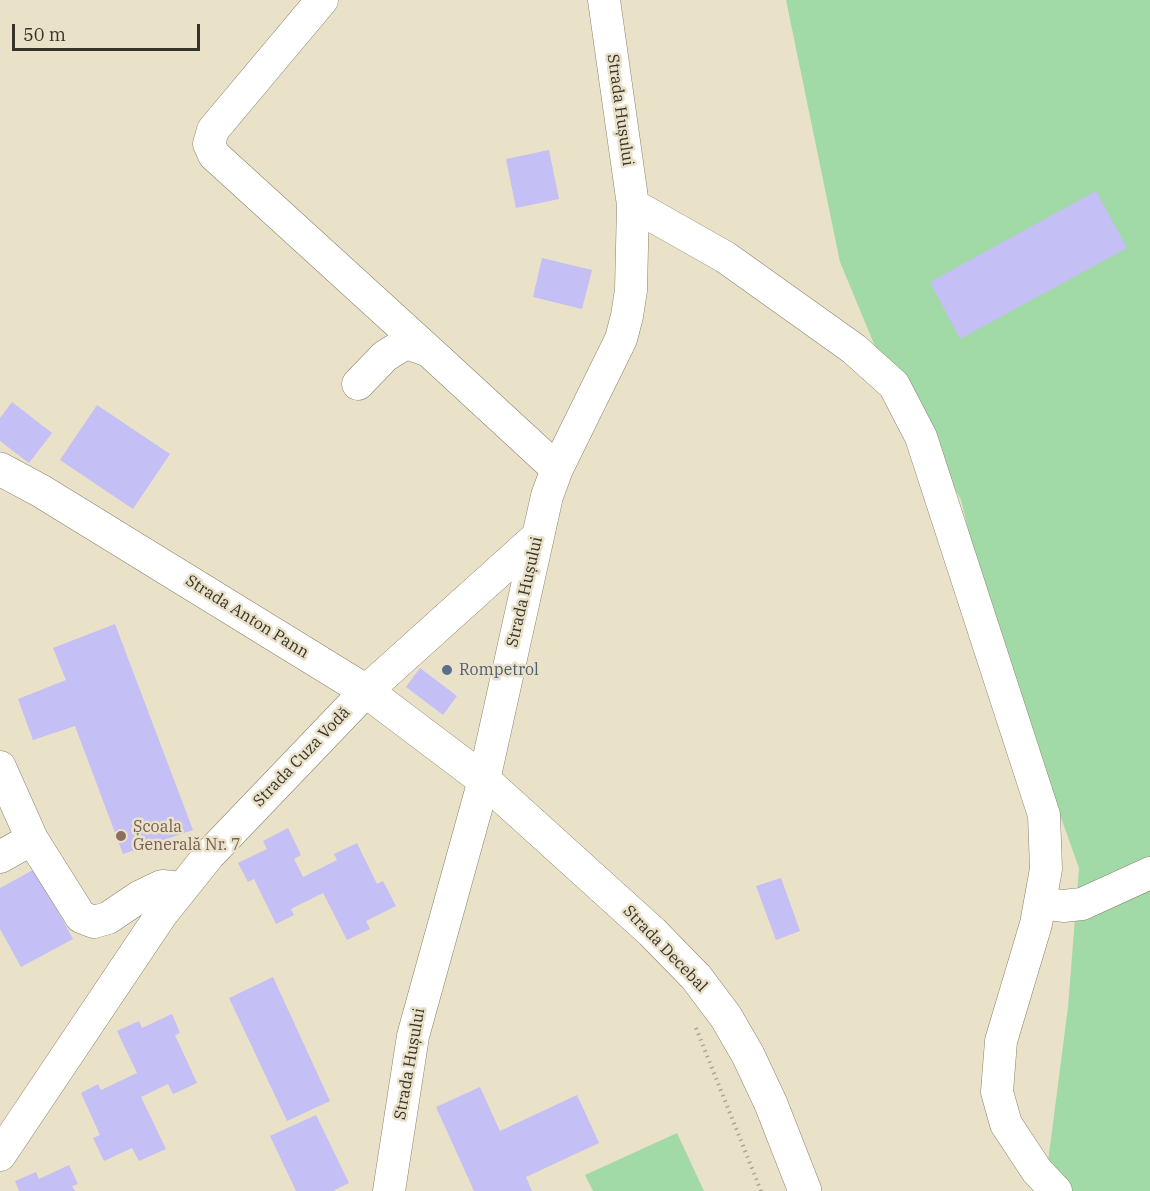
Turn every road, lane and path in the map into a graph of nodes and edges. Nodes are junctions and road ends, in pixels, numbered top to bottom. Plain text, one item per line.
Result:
1 (322, 0) edge
2 (604, 0) edge
3 (633, 205) junction
4 (429, 351) junction
5 (358, 384) dead end
6 (0, 469) edge
7 (557, 469) junction
8 (537, 537) junction
9 (366, 691) junction
10 (0, 767) edge
11 (484, 780) junction
12 (32, 839) junction
13 (0, 857) edge
14 (1150, 873) edge
15 (181, 888) junction
16 (1040, 903) junction
17 (710, 996) junction
18 (0, 1155) edge
19 (389, 1191) edge
20 (761, 1191) edge
21 (805, 1191) edge
22 (1056, 1191) edge

1 - 4 street
2 - 3 street, Strada Hușului
3 - 7 street, Strada Hușului
3 - 16 street
4 - 5 street
4 - 7 street
6 - 9 main road, Strada Anton Pann
7 - 8 street, Strada Hușului
8 - 9 street, Strada Cuza Vodă
8 - 11 street, Strada Hușului
9 - 11 main road, Strada Anton Pann
9 - 15 street, Strada Cuza Vodă
10 - 12 street
11 - 17 main road, Strada Decebal
11 - 19 street, Strada Hușului
12 - 13 street
12 - 15 street
14 - 16 street
15 - 18 street, Strada Cuza Vodă
16 - 22 street
17 - 20 path
17 - 21 main road, Strada Decebal

